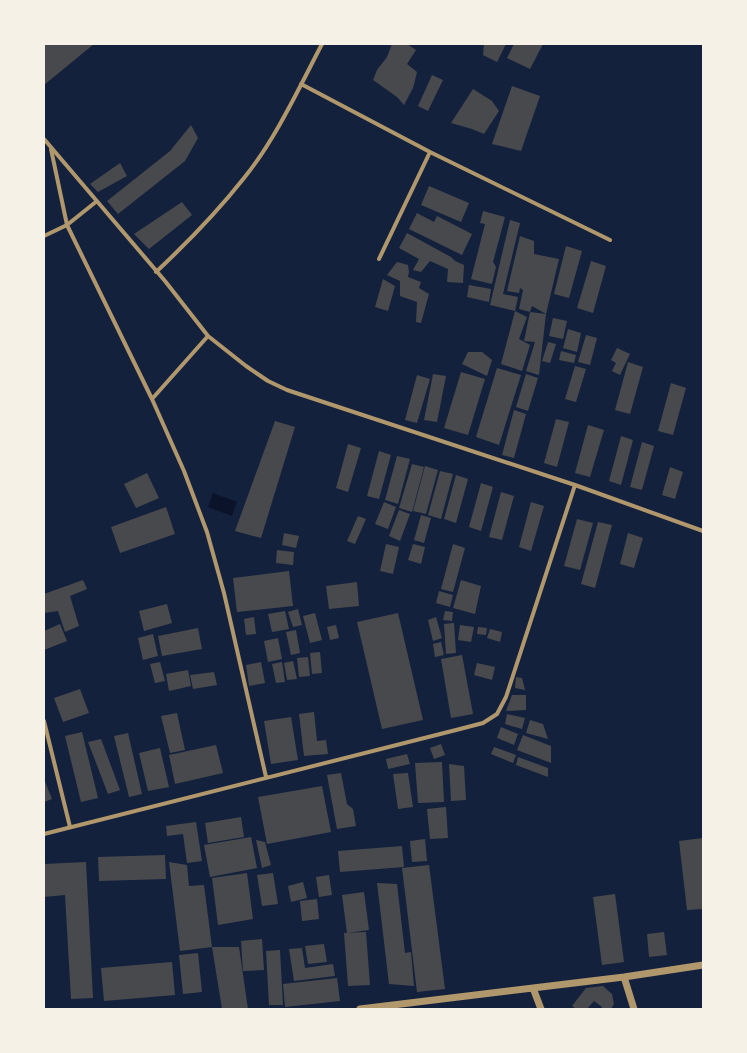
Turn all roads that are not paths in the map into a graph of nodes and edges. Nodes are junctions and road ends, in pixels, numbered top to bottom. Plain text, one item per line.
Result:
1 (322, 44) edge
2 (301, 84) junction
3 (44, 140) edge
4 (50, 147) junction
5 (430, 152) junction
6 (97, 201) junction
7 (67, 225) junction
8 (44, 236) edge
9 (610, 240) dead end
10 (379, 259) dead end
11 (156, 272) junction
12 (208, 336) junction
13 (152, 399) junction
14 (575, 485) junction
15 (703, 531) edge
16 (44, 721) edge
17 (266, 777) junction
18 (70, 827) junction
19 (44, 834) edge
20 (703, 965) edge
21 (624, 977) junction
22 (533, 988) junction
23 (360, 1009) edge
24 (541, 1009) edge
25 (634, 1009) edge

1 - 2 street
2 - 5 street
2 - 11 street
3 - 4 street
4 - 6 street
4 - 7 street
5 - 9 street
5 - 10 street
6 - 7 street
6 - 11 street
7 - 8 street
7 - 13 street
11 - 12 street
12 - 13 street
12 - 14 street
13 - 17 street
14 - 15 street
14 - 17 street
16 - 18 street
17 - 18 street
18 - 19 street
20 - 21 street
21 - 22 street
21 - 25 street
22 - 23 street
22 - 24 street

